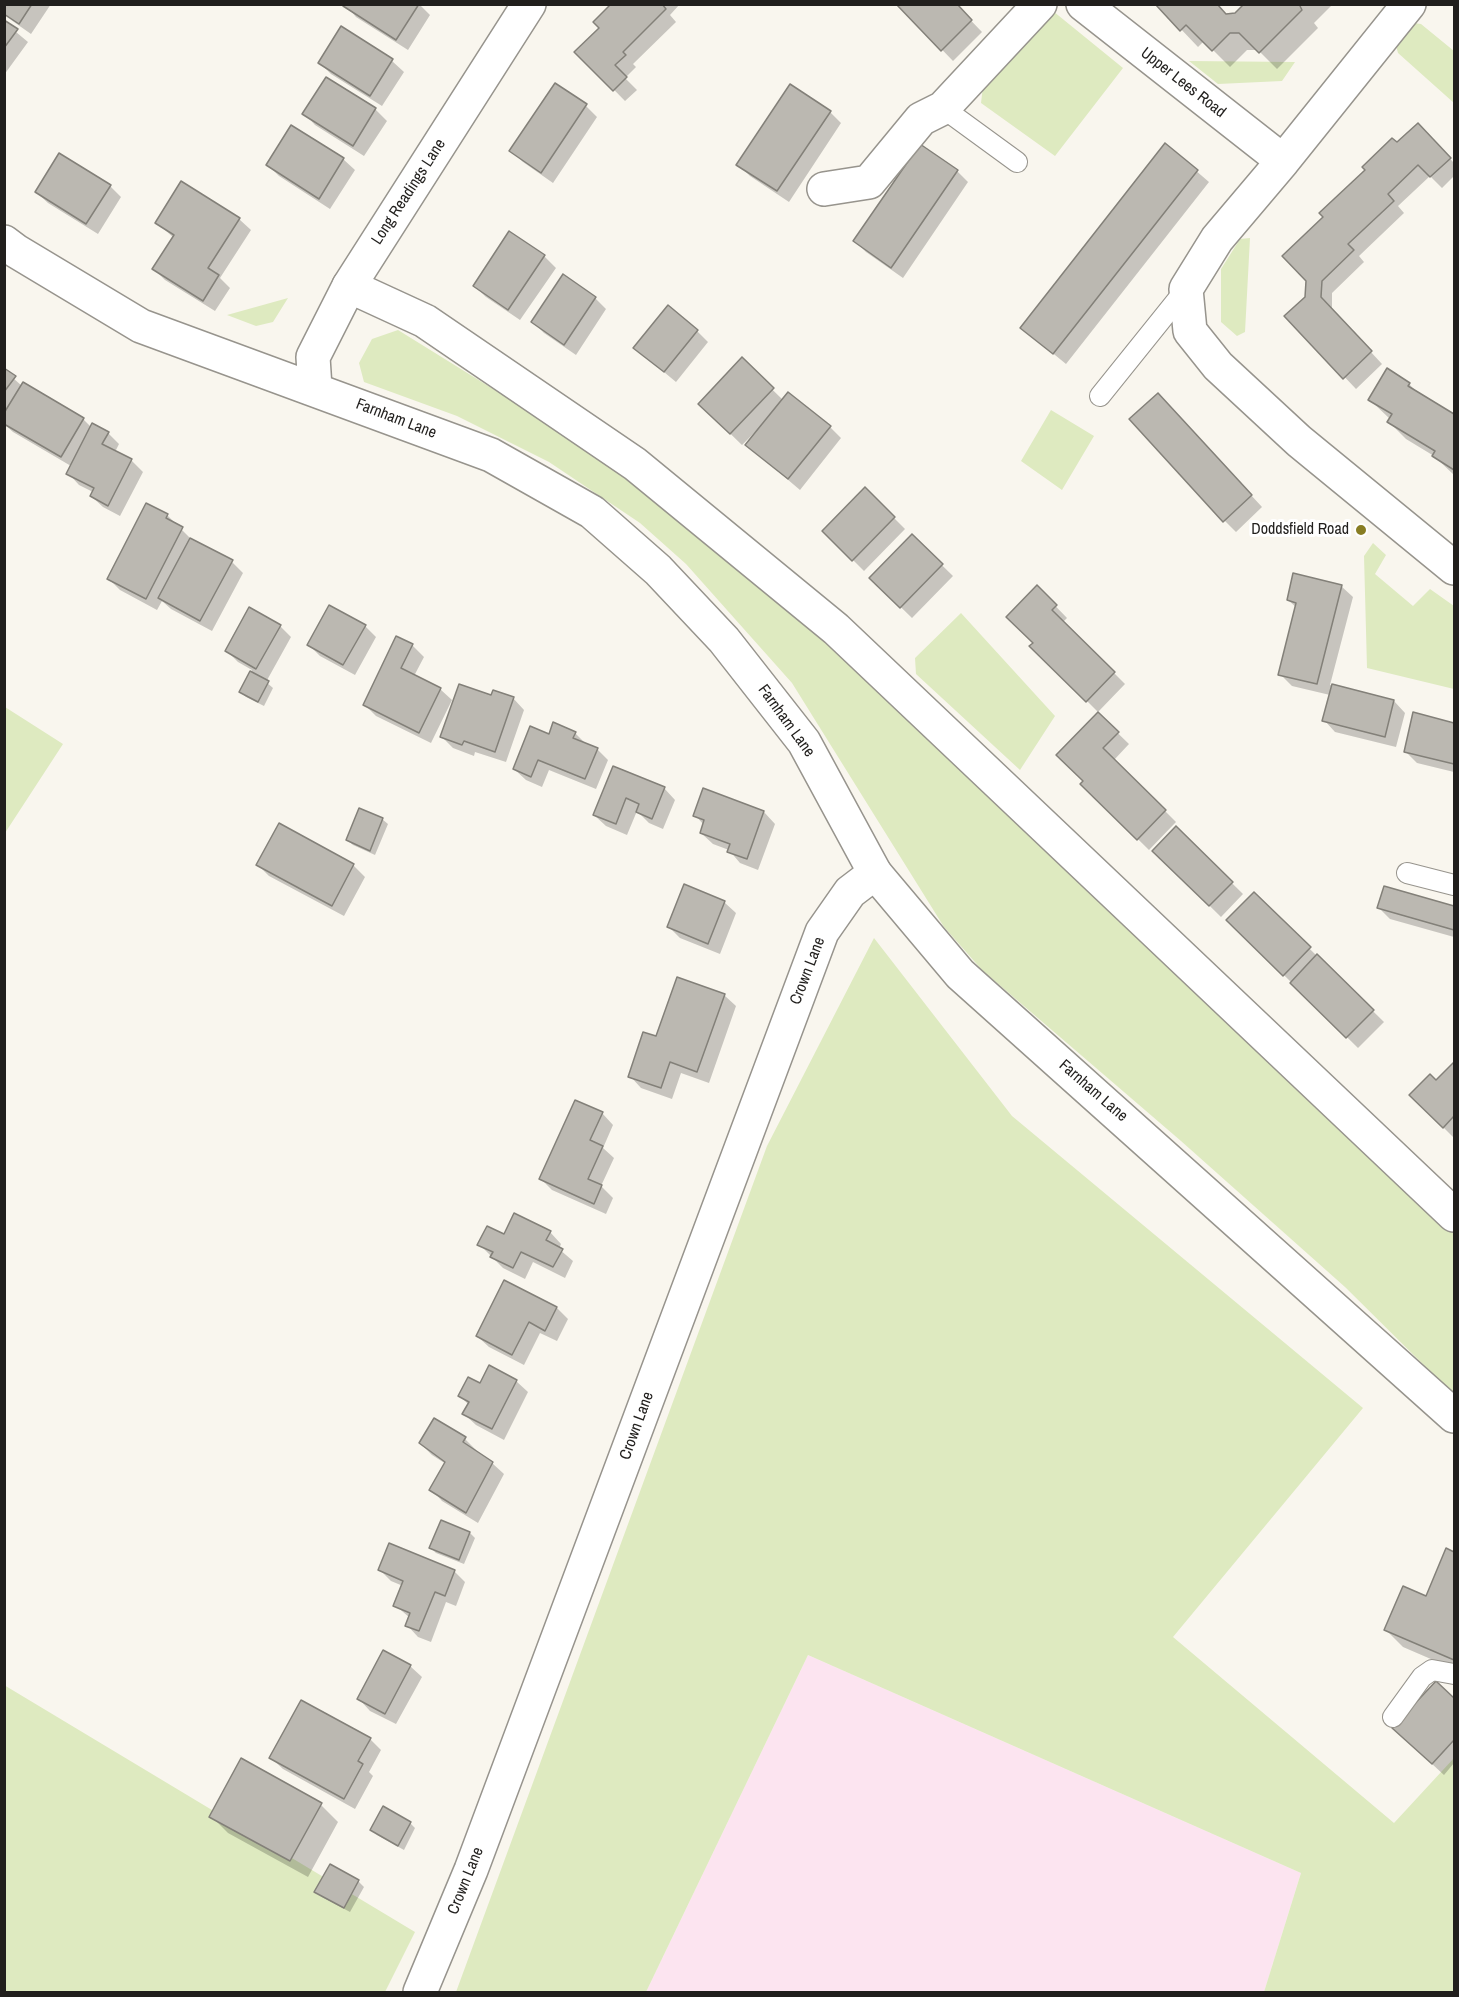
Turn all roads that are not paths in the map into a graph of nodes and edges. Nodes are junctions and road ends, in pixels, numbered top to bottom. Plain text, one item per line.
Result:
1 (530, 4) edge
2 (1040, 4) edge
3 (1083, 4) edge
4 (1409, 4) edge
5 (943, 108) junction
6 (1283, 161) junction
7 (1017, 162) dead end
8 (824, 189) dead end
9 (4, 242) edge
10 (349, 286) junction
11 (1186, 289) junction
12 (315, 388) junction
13 (1100, 396) dead end
14 (1455, 568) edge
15 (875, 873) junction
16 (1407, 873) dead end
17 (1455, 885) edge
18 (1455, 1215) edge
19 (1455, 1416) edge
20 (1455, 1674) edge
21 (1393, 1717) dead end
22 (420, 1992) edge

1 - 10 street, Long Readings Lane
2 - 5 street
3 - 6 street, Upper Lees Road
4 - 6 street
5 - 7 lane
5 - 8 street
6 - 11 street
9 - 12 street, Farnham Lane
10 - 12 street, Long Readings Lane
10 - 18 street
11 - 13 lane
11 - 14 street
12 - 15 street, Farnham Lane
15 - 19 street, Farnham Lane
15 - 22 street, Crown Lane
16 - 17 lane
20 - 21 lane

